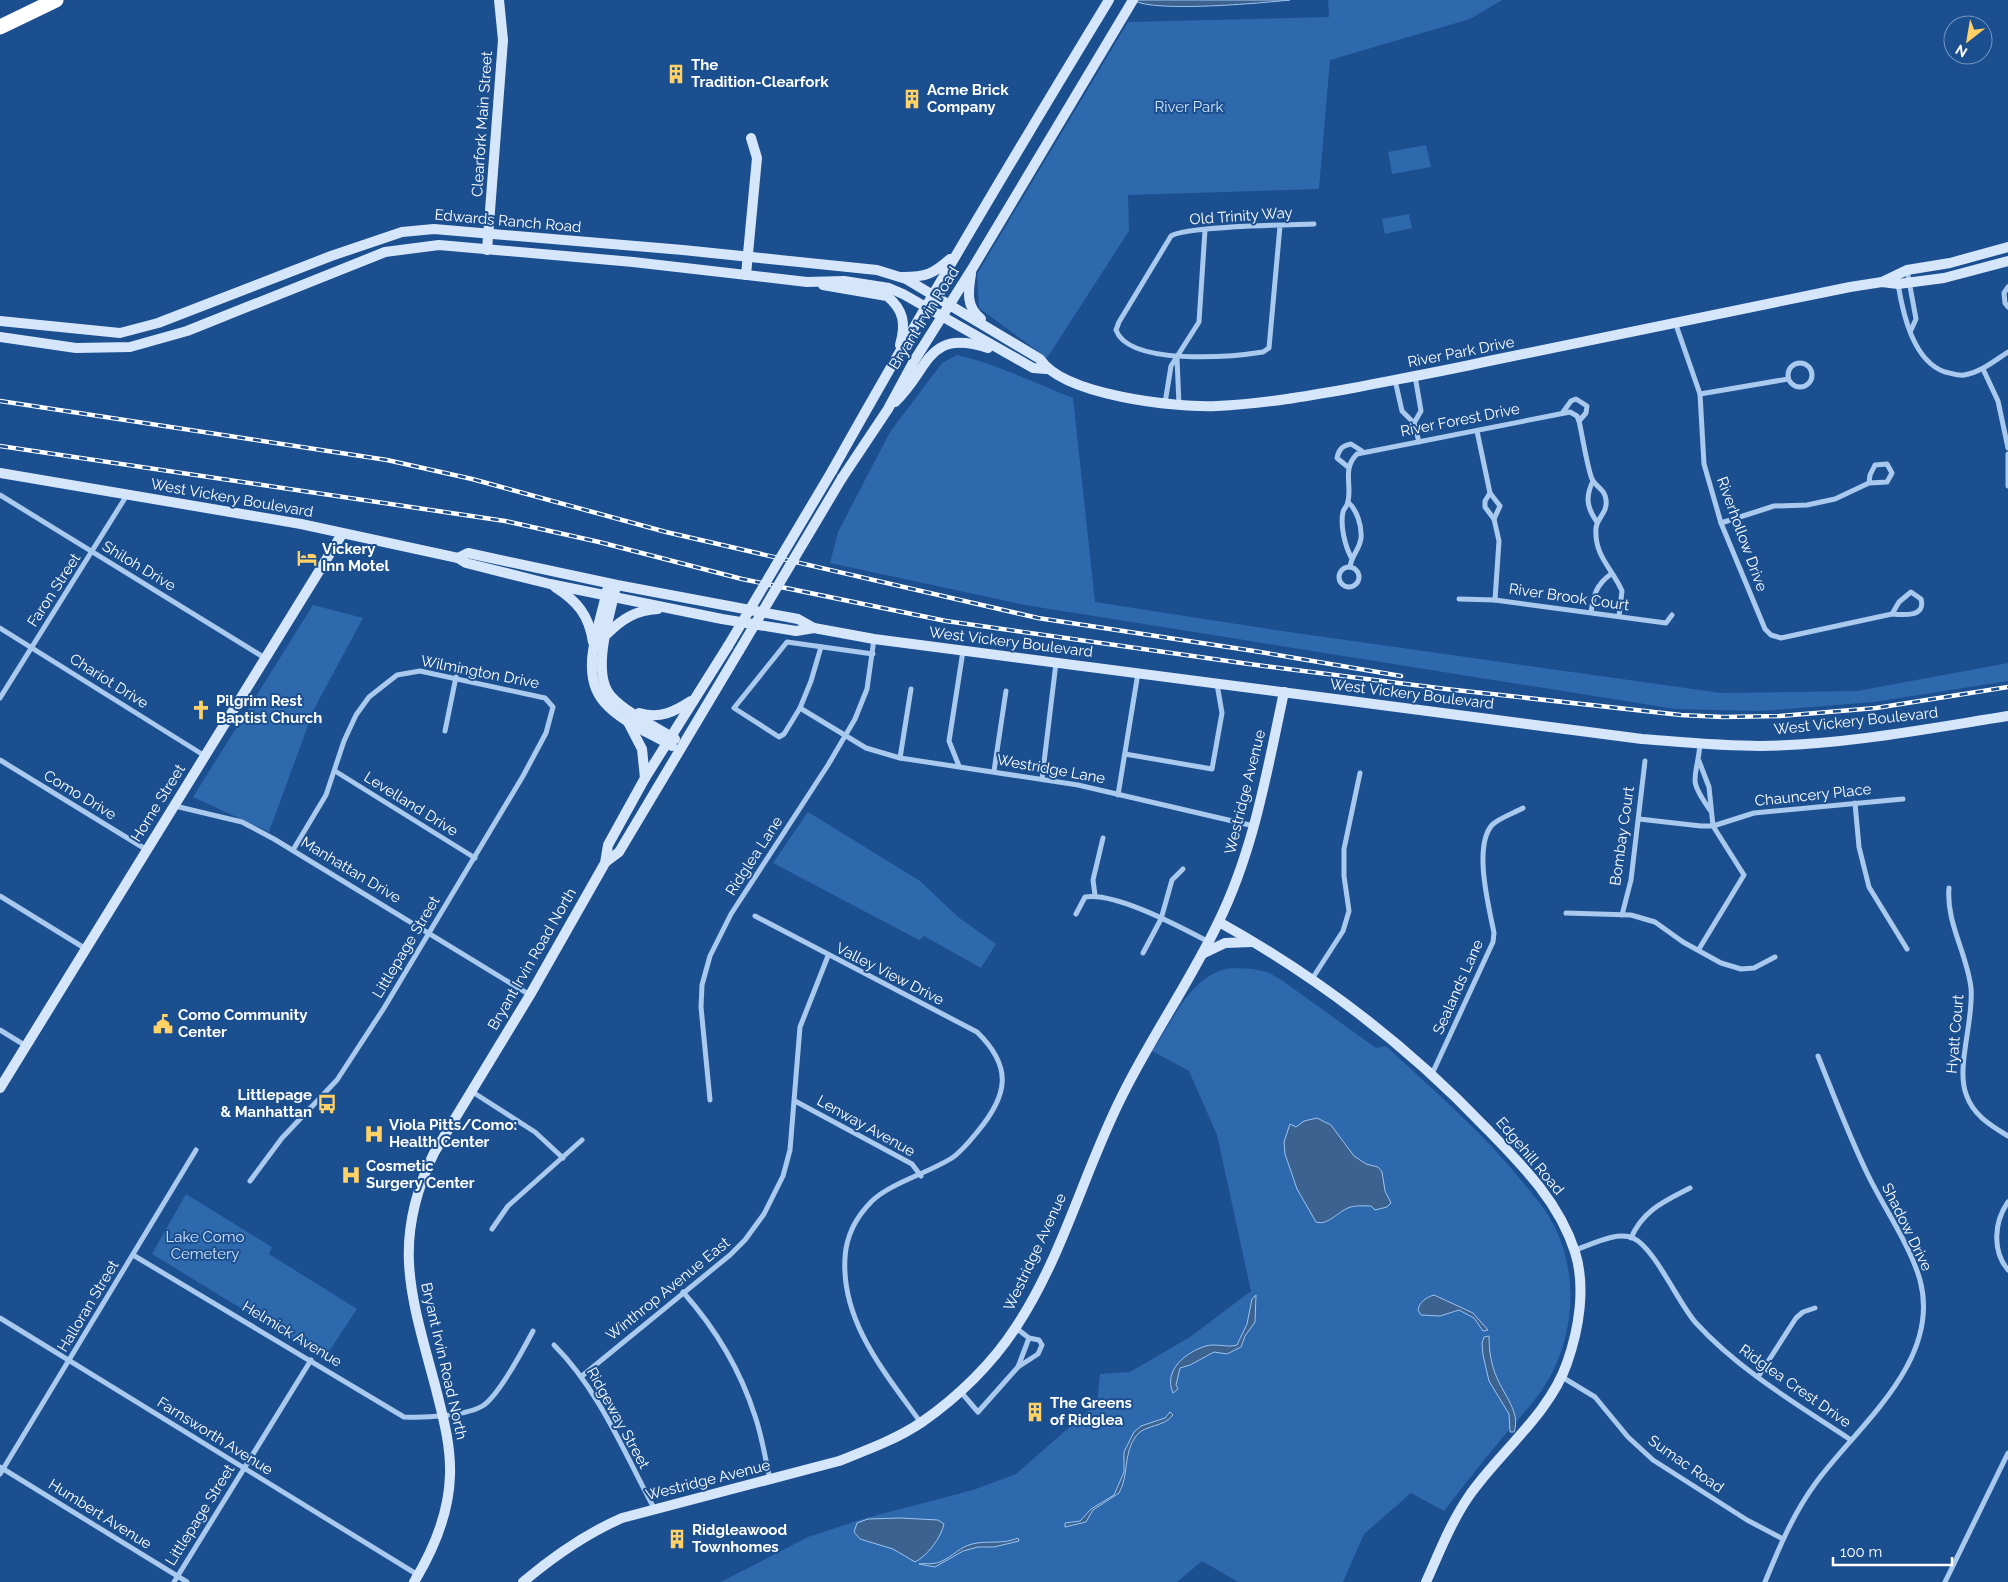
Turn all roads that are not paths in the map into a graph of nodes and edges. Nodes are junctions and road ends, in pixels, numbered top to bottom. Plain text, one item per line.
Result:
1 (49, 0) edge
2 (56, 0) edge
3 (499, 0) edge
4 (1109, 0) edge
5 (1134, 0) edge
6 (0, 20) edge
7 (0, 27) edge
8 (750, 138) dead end
9 (1314, 224) dead end
10 (1280, 226) junction
11 (1205, 230) junction
12 (489, 235) junction
13 (2008, 247) edge
14 (669, 249) junction
15 (346, 250) junction
16 (487, 250) junction
17 (955, 255) junction
18 (748, 256) junction
19 (623, 261) junction
20 (2008, 261) edge
21 (353, 265) junction
22 (972, 269) junction
23 (1908, 270) junction
24 (746, 275) junction
25 (901, 277) junction
26 (1897, 279) junction
27 (807, 282) junction
28 (1911, 282) junction
29 (2008, 287) edge
30 (934, 295) junction
31 (949, 304) junction
32 (2008, 307) edge
33 (927, 308) junction
34 (941, 316) junction
35 (0, 321) edge
36 (1675, 322) junction
37 (63, 328) junction
38 (1911, 330) junction
39 (0, 337) edge
40 (1010, 342) junction
41 (61, 346) junction
42 (2008, 352) edge
43 (898, 354) junction
44 (1006, 354) junction
45 (1177, 358) junction
46 (1046, 369) junction
47 (1983, 369) junction
48 (1415, 376) junction
49 (1788, 379) junction
50 (1396, 380) junction
51 (1700, 394) junction
52 (1165, 404) junction
53 (1179, 405) junction
54 (888, 410) junction
55 (1563, 412) junction
56 (1579, 421) junction
57 (1414, 423) junction
58 (1477, 431) junction
59 (1419, 442) junction
60 (2008, 448) edge
61 (1362, 452) junction
62 (2008, 454) edge
63 (1348, 467) junction
64 (0, 473) edge
65 (1592, 481) junction
66 (1869, 483) junction
67 (2008, 486) edge
68 (1490, 493) junction
69 (0, 495) edge
70 (127, 495) junction
71 (1348, 502) junction
72 (1494, 519) junction
73 (1597, 522) junction
74 (1722, 524) junction
75 (342, 534) junction
76 (93, 552) junction
77 (1351, 557) junction
78 (458, 558) junction
79 (1350, 567) junction
80 (1611, 574) junction
81 (550, 584) junction
82 (612, 584) junction
83 (610, 596) junction
84 (1459, 599) dead end
85 (1495, 600) junction
86 (1591, 612) junction
87 (698, 614) junction
88 (1892, 614) junction
89 (1672, 615) dead end
90 (1619, 616) junction
91 (0, 628) edge
92 (814, 628) junction
93 (606, 634) junction
94 (874, 639) junction
95 (728, 646) joint
96 (31, 647) junction
97 (821, 647) junction
98 (594, 648) junction
99 (963, 650) junction
100 (738, 651) joint
101 (873, 654) junction
102 (265, 658) junction
103 (1056, 663) junction
104 (1138, 673) junction
105 (456, 677) junction
106 (1217, 684) junction
107 (911, 689) dead end
108 (1006, 691) dead end
109 (1284, 692) junction
110 (0, 698) edge
111 (694, 699) junction
112 (553, 707) joint
113 (800, 708) junction
114 (629, 715) junction
115 (2008, 716) edge
116 (444, 731) dead end
117 (844, 735) junction
118 (668, 739) junction
119 (1700, 744) junction
120 (680, 746) junction
121 (1125, 754) junction
122 (205, 756) junction
123 (900, 758) junction
124 (0, 760) edge
125 (1645, 761) dead end
126 (1699, 761) junction
127 (959, 766) junction
128 (335, 771) junction
129 (994, 771) junction
130 (1360, 773) dead end
131 (645, 778) junction
132 (1042, 780) junction
133 (1118, 795) junction
134 (1903, 799) dead end
135 (1855, 803) junction
136 (174, 805) junction
137 (1523, 808) dead end
138 (1711, 811) junction
139 (1639, 819) junction
140 (1255, 826) junction
141 (1713, 826) junction
142 (1103, 838) dead end
143 (147, 850) junction
144 (293, 850) junction
145 (475, 858) junction
146 (607, 860) junction
147 (1183, 869) dead end
148 (1949, 888) dead end
149 (1095, 895) junction
150 (0, 896) edge
151 (1566, 913) dead end
152 (1076, 914) dead end
153 (1622, 915) junction
154 (755, 916) dead end
155 (1161, 919) junction
156 (1219, 922) junction
157 (429, 932) junction
158 (1209, 942) junction
159 (1255, 942) junction
160 (86, 949) junction
161 (1700, 949) junction
162 (1907, 949) dead end
163 (1143, 953) dead end
164 (1202, 955) junction
165 (828, 956) junction
166 (1775, 957) dead end
167 (1312, 979) junction
168 (530, 995) junction
169 (0, 1030) edge
170 (26, 1046) junction
171 (1818, 1056) dead end
172 (1432, 1074) junction
173 (0, 1088) edge
174 (471, 1090) junction
175 (710, 1100) dead end
176 (795, 1101) junction
177 (2008, 1136) edge
178 (582, 1140) dead end
179 (196, 1150) dead end
180 (563, 1158) junction
181 (920, 1176) junction
182 (250, 1181) dead end
183 (1690, 1188) dead end
184 (2008, 1202) edge
185 (492, 1229) dead end
186 (1631, 1238) junction
187 (1574, 1250) junction
188 (133, 1255) junction
189 (2008, 1270) edge
190 (683, 1292) junction
191 (1815, 1308) dead end
192 (0, 1318) edge
193 (1016, 1328) junction
194 (533, 1331) dead end
195 (1029, 1338) junction
196 (554, 1345) dead end
197 (1024, 1353) junction
198 (1031, 1359) junction
199 (69, 1360) junction
200 (311, 1360) junction
201 (1018, 1367) junction
202 (582, 1376) junction
203 (1562, 1376) junction
204 (1758, 1377) junction
205 (960, 1392) junction
206 (442, 1415) junction
207 (921, 1423) junction
208 (1851, 1440) junction
209 (2008, 1453) edge
210 (244, 1468) junction
211 (1, 1470) edge
212 (770, 1479) junction
213 (654, 1508) junction
214 (1783, 1539) junction
215 (177, 1576) junction
216 (416, 1578) edge
217 (174, 1582) edge
218 (187, 1582) edge
219 (523, 1582) edge
220 (1426, 1582) edge
221 (1765, 1582) edge
222 (1945, 1582) edge

1 - 6 highway
2 - 7 highway
3 - 12 street, Clearfork Main Street
4 - 17 street, Bryant Irvin Road
5 - 22 street, Bryant Irvin Road
8 - 18 street
9 - 10 street, Old Trinity Way
10 - 11 street, Old Trinity Way
10 - 45 street
11 - 45 street
11 - 45 street, Old Trinity Way
12 - 14 street, Edwards Ranch Road
12 - 15 street, Edwards Ranch Road
12 - 16 street, Clearfork Main Street
13 - 23 street, River Park Drive
14 - 18 street, Edwards Ranch Road
14 - 19 street
15 - 21 street
15 - 37 street, Edwards Ranch Road
16 - 19 street, Edwards Ranch Road
16 - 21 street, Edwards Ranch Road
17 - 25 street
17 - 30 street, Bryant Irvin Road
18 - 24 street
18 - 25 street, Edwards Ranch Road
19 - 24 street, Edwards Ranch Road
20 - 28 street, River Park Drive
21 - 41 street, Edwards Ranch Road
22 - 31 street, Bryant Irvin Road
22 - 40 street
23 - 26 street, River Park Drive
23 - 28 street
24 - 27 street, Edwards Ranch Road
25 - 30 street, Edwards Ranch Road
26 - 28 street, River Park Drive
26 - 36 street, River Park Drive
26 - 38 street
27 - 33 street, Edwards Ranch Road
27 - 43 street
28 - 38 street
29 - 32 street
30 - 31 street, Edwards Ranch Road
30 - 33 street, Bryant Irvin Road
31 - 34 street, Bryant Irvin Road
31 - 40 street, River Park Drive
33 - 34 street, River Park Drive
33 - 43 street, Bryant Irvin Road
34 - 44 street, River Park Drive
34 - 54 street, Bryant Irvin Road
35 - 37 street, Edwards Ranch Road
36 - 48 street, River Park Drive
36 - 51 street, Riverhollow Drive
37 - 41 street
38 - 47 street
39 - 41 street, Edwards Ranch Road
40 - 46 street, River Park Drive
42 - 47 street
43 - 95 street, Bryant Irvin Road, bridge
44 - 46 street, River Park Drive
44 - 54 street
45 - 52 street
45 - 53 street
46 - 52 street, River Park Drive
47 - 60 street
48 - 50 street, River Park Drive
48 - 57 street
49 - 49 street
49 - 51 street
50 - 53 street, River Park Drive
50 - 57 street
51 - 74 street, Riverhollow Drive
52 - 53 street, River Park Drive
54 - 100 street, Bryant Irvin Road, bridge
55 - 56 street
55 - 56 street, River Forest Drive
55 - 58 street, River Forest Drive
56 - 65 street, River Forest Drive
57 - 59 street
58 - 59 street, River Forest Drive
58 - 68 street
59 - 61 street, River Forest Drive
61 - 63 street
61 - 63 street
62 - 67 street
63 - 71 street
64 - 70 street, West Vickery Boulevard
65 - 73 street, River Forest Drive
65 - 73 street, River Forest Drive
66 - 66 street
66 - 74 street
68 - 72 street
68 - 72 street
69 - 76 street, Shiloh Drive
70 - 75 street, West Vickery Boulevard
70 - 76 street, Faron Street
71 - 77 street
71 - 77 street
72 - 85 street
73 - 80 street, River Forest Drive
74 - 88 street, Riverhollow Drive
75 - 78 street, West Vickery Boulevard
75 - 102 street, Horne Street
76 - 96 street, Faron Street
76 - 102 street, Shiloh Drive
77 - 79 street
78 - 81 street, West Vickery Boulevard
78 - 82 street, West Vickery Boulevard
79 - 79 street
80 - 86 street
80 - 90 street, River Forest Drive
81 - 83 street, West Vickery Boulevard
81 - 98 street
82 - 83 street
82 - 92 street, West Vickery Boulevard
83 - 87 street, West Vickery Boulevard
83 - 93 street
83 - 98 street
84 - 85 street, River Brook Court
85 - 86 street, River Brook Court
86 - 90 street, River Brook Court
87 - 92 street, West Vickery Boulevard
87 - 93 street
88 - 88 street
89 - 90 street, River Brook Court
91 - 96 street, Chariot Drive
92 - 94 street, West Vickery Boulevard
93 - 114 street
94 - 99 street, West Vickery Boulevard
94 - 101 street, Ridglea Lane
95 - 111 street, Bryant Irvin Road North
96 - 110 street, Faron Street
96 - 122 street, Chariot Drive
97 - 101 street
97 - 113 street
97 - 113 street
98 - 114 street
99 - 103 street, West Vickery Boulevard
99 - 127 street
100 - 120 street, Bryant Irvin Road North
101 - 117 street, Ridglea Lane
102 - 122 street, Horne Street
103 - 104 street, West Vickery Boulevard
103 - 132 street
104 - 106 street, West Vickery Boulevard
104 - 121 street
105 - 112 street, Wilmington Drive
105 - 116 street
105 - 128 street, Wilmington Drive
106 - 109 street, West Vickery Boulevard
106 - 121 street
107 - 123 street
108 - 129 street
109 - 119 street, West Vickery Boulevard
109 - 140 street, Westridge Avenue
111 - 114 street
111 - 118 street, Bryant Irvin Road North
112 - 145 street, Littlepage Street
113 - 117 street, Westridge Lane
114 - 118 street
114 - 131 street
115 - 119 street, West Vickery Boulevard
117 - 123 street, Westridge Lane
117 - 175 street, Ridglea Lane
118 - 120 street
118 - 131 street, Bryant Irvin Road North
119 - 126 street
120 - 146 street, Bryant Irvin Road North
121 - 133 street
122 - 136 street, Horne Street
123 - 127 street, Westridge Lane
124 - 143 street, Como Drive
125 - 139 street, Bombay Court
126 - 138 street
126 - 138 street
127 - 129 street, Westridge Lane
128 - 144 street, Wilmington Drive
128 - 145 street, Levelland Drive
129 - 132 street, Westridge Lane
130 - 167 street
131 - 146 street, Bryant Irvin Road North
132 - 133 street, Westridge Lane
133 - 140 street, Westridge Lane
134 - 135 street, Chauncery Place
135 - 141 street, Chauncery Place
135 - 162 street
136 - 143 street, Horne Street
136 - 144 street, Manhattan Drive
137 - 172 street, Sealands Lane
138 - 141 street
139 - 141 street, Chauncery Place
139 - 153 street, Bombay Court
140 - 156 street, Westridge Avenue
141 - 161 street
142 - 149 street
143 - 160 street, Horne Street
144 - 157 street, Manhattan Drive
145 - 157 street, Littlepage Street
146 - 168 street, Bryant Irvin Road North
147 - 155 street
148 - 177 street, Hyatt Court
149 - 152 street
149 - 155 street
150 - 160 street
151 - 153 street
153 - 161 street
154 - 165 street, Valley View Drive
155 - 158 street
155 - 163 street
156 - 158 street, Westridge Avenue
156 - 159 street, Edgehill Road
157 - 168 street, Manhattan Drive
157 - 182 street, Littlepage Street
158 - 164 street, Westridge Avenue
159 - 164 street
159 - 167 street, Edgehill Road
160 - 170 street, Horne Street
161 - 166 street
164 - 193 street, Westridge Avenue
165 - 176 street, Winthrop Avenue East
165 - 181 street, Valley View Drive
167 - 172 street, Edgehill Road
168 - 174 street, Bryant Irvin Road North
169 - 170 street
170 - 173 street, Horne Street
171 - 208 street, Shadow Drive
172 - 187 street, Edgehill Road
174 - 180 street
174 - 206 street, Bryant Irvin Road North
176 - 181 street, Lenway Avenue
176 - 190 street, Winthrop Avenue East
178 - 180 street
179 - 188 street, Halloran Street
180 - 185 street
181 - 207 street
183 - 186 street
184 - 189 street
186 - 187 street
186 - 204 street, Ridglea Crest Drive
187 - 203 street, Edgehill Road
188 - 199 street, Halloran Street
188 - 200 street, Helmick Avenue
190 - 202 street, Winthrop Avenue East
190 - 212 street
191 - 204 street
192 - 199 street, Farnsworth Avenue
193 - 195 street
193 - 205 street, Westridge Avenue
194 - 206 street
195 - 197 street
195 - 198 street
196 - 202 street, Ridgeway Street
197 - 198 street
197 - 201 street
198 - 201 street
199 - 210 street, Farnsworth Avenue
199 - 211 street, Halloran Street
200 - 206 street, Helmick Avenue
200 - 210 street, Littlepage Street
201 - 205 street
202 - 213 street, Ridgeway Street
203 - 214 street, Sumac Road
203 - 220 street, Edgehill Road
204 - 208 street, Ridglea Crest Drive
205 - 207 street, Westridge Avenue
206 - 216 street, Bryant Irvin Road North
207 - 212 street, Westridge Avenue
208 - 214 street, Shadow Drive
209 - 222 street
210 - 215 street, Littlepage Street
210 - 216 street, Farnsworth Avenue
211 - 215 street, Humbert Avenue
212 - 213 street, Westridge Avenue
213 - 219 street, Westridge Avenue
214 - 221 street, Shadow Drive
215 - 217 street, Littlepage Street
215 - 218 street, Humbert Avenue

